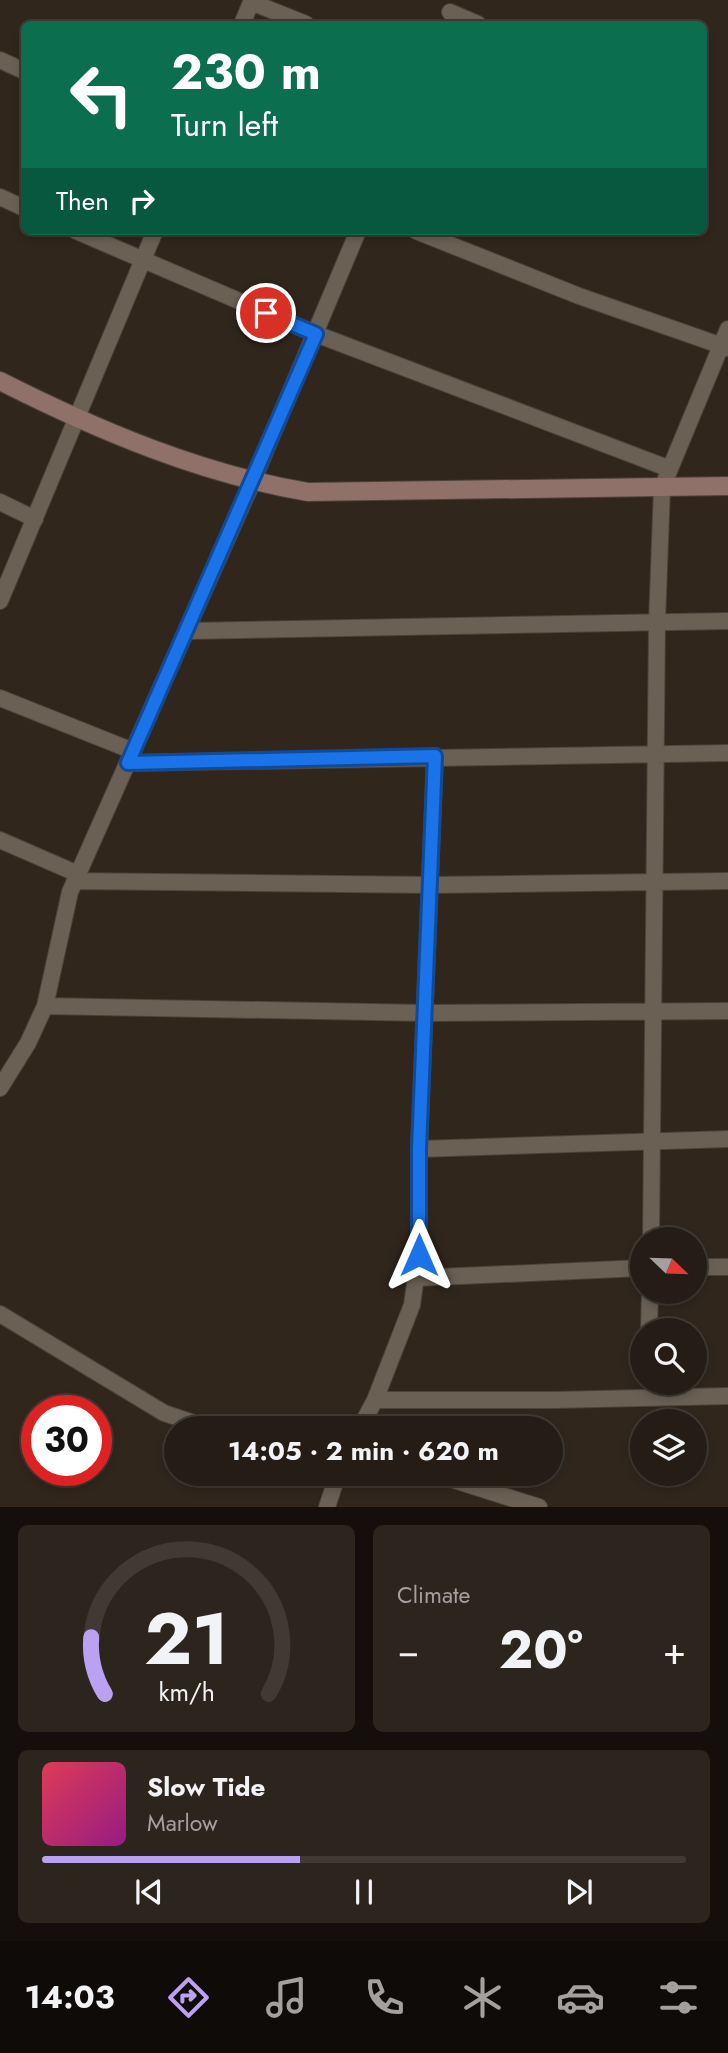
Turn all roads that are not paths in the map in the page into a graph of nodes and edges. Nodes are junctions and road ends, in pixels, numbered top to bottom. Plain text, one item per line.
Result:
1 (252, 1) edge
2 (450, 12) edge
3 (243, 21) edge
4 (299, 21) edge
5 (471, 21) edge
6 (0, 60) edge
7 (21, 70) edge
8 (0, 197) edge
9 (21, 207) edge
10 (85, 235) edge
11 (153, 235) edge
12 (356, 235) edge
13 (427, 235) edge
14 (143, 261) junction
15 (728, 329) edge
16 (316, 334) junction
17 (724, 348) edge
18 (0, 381) edge
19 (76, 419) junction
20 (670, 470) junction
21 (252, 483) junction
22 (728, 486) edge
23 (662, 488) junction
24 (0, 502) edge
25 (34, 519) junction
26 (0, 601) edge
27 (728, 621) edge
28 (657, 622) junction
29 (187, 631) junction
30 (0, 698) edge
31 (657, 753) junction
32 (728, 753) edge
33 (435, 756) junction
34 (130, 757) junction
35 (0, 840) edge
36 (76, 878) junction
37 (655, 880) junction
38 (728, 881) edge
39 (430, 885) junction
40 (45, 1006) junction
41 (728, 1011) edge
42 (652, 1012) junction
43 (424, 1013) junction
44 (0, 1088) edge
45 (728, 1139) edge
46 (649, 1142) junction
47 (419, 1149) junction
48 (650, 1227) edge
49 (707, 1267) edge
50 (728, 1267) edge
51 (630, 1269) edge
52 (416, 1278) junction
53 (0, 1314) edge
54 (630, 1391) edge
55 (707, 1394) edge
56 (728, 1396) edge
57 (375, 1400) junction
58 (173, 1416) edge
59 (366, 1416) edge
60 (334, 1486) edge
61 (473, 1486) edge
62 (327, 1507) edge
63 (539, 1507) edge

1 - 3 street
1 - 4 street
2 - 5 street
6 - 7 street
8 - 9 street
10 - 14 street
11 - 14 street
12 - 16 street
13 - 17 street
14 - 16 street
14 - 19 street
15 - 17 street
16 - 20 street
16 - 21 street
17 - 20 street
18 - 19 street
19 - 21 street
19 - 25 street
20 - 23 street
21 - 23 street
21 - 29 street
22 - 23 street
23 - 28 street
24 - 25 street
25 - 26 street
27 - 28 street
28 - 29 street
28 - 31 street
29 - 34 street
30 - 34 street
31 - 32 street
31 - 33 street
31 - 37 street
33 - 34 street
33 - 39 street
34 - 36 street
35 - 36 street
36 - 39 street
36 - 40 street
37 - 38 street
37 - 39 street
37 - 42 street
39 - 43 street
40 - 43 street
40 - 44 street
41 - 42 street
42 - 43 street
42 - 46 street
43 - 47 street
45 - 46 street
46 - 47 street
46 - 48 street
47 - 52 street
49 - 50 street
51 - 52 street
52 - 57 street
53 - 58 street
54 - 57 street
55 - 56 street
57 - 59 street
60 - 62 street
61 - 63 street

